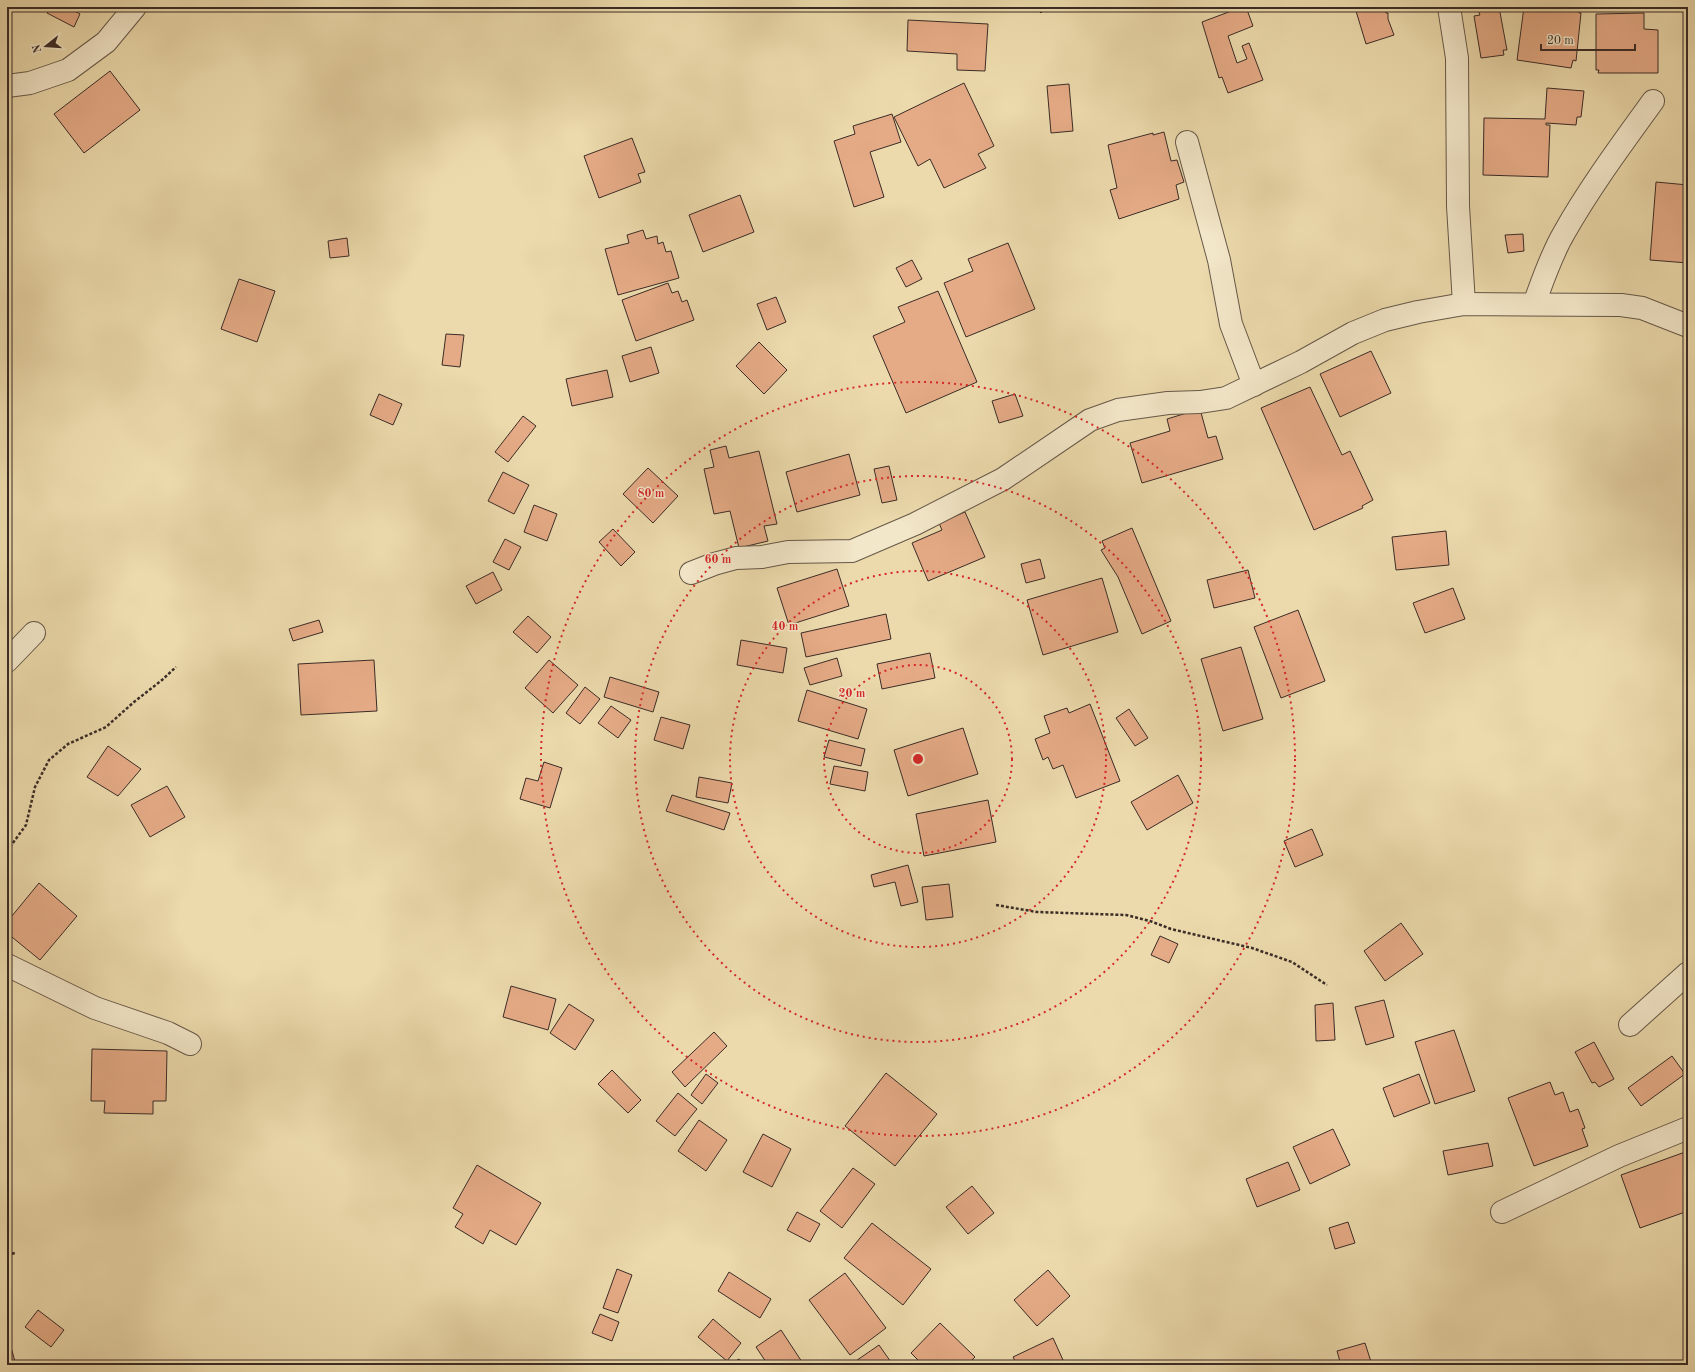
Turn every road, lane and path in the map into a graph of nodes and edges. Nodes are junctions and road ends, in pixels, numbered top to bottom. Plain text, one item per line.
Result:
1 (135, 7) edge
2 (1449, 7) edge
3 (7, 86) edge
4 (1653, 101) dead end
5 (1187, 142) dead end
6 (1464, 304) junction
7 (1534, 304) junction
8 (1688, 326) edge
9 (1254, 385) junction
10 (690, 573) dead end
11 (34, 633) dead end
12 (7, 661) edge
13 (176, 667) dead end
14 (7, 851) edge
15 (996, 905) dead end
16 (7, 965) edge
17 (1688, 973) edge
18 (1327, 985) dead end
19 (1630, 1025) dead end
20 (190, 1044) dead end
21 (1688, 1128) edge
22 (1502, 1212) dead end
23 (15, 1253) dead end
24 (7, 1256) edge

1 - 3 street
2 - 6 street
4 - 7 street
5 - 9 street
6 - 7 street
6 - 9 street
7 - 8 street
9 - 10 street
11 - 12 street
13 - 14 path
15 - 18 path
16 - 20 street
17 - 19 street
21 - 22 street
23 - 24 path

